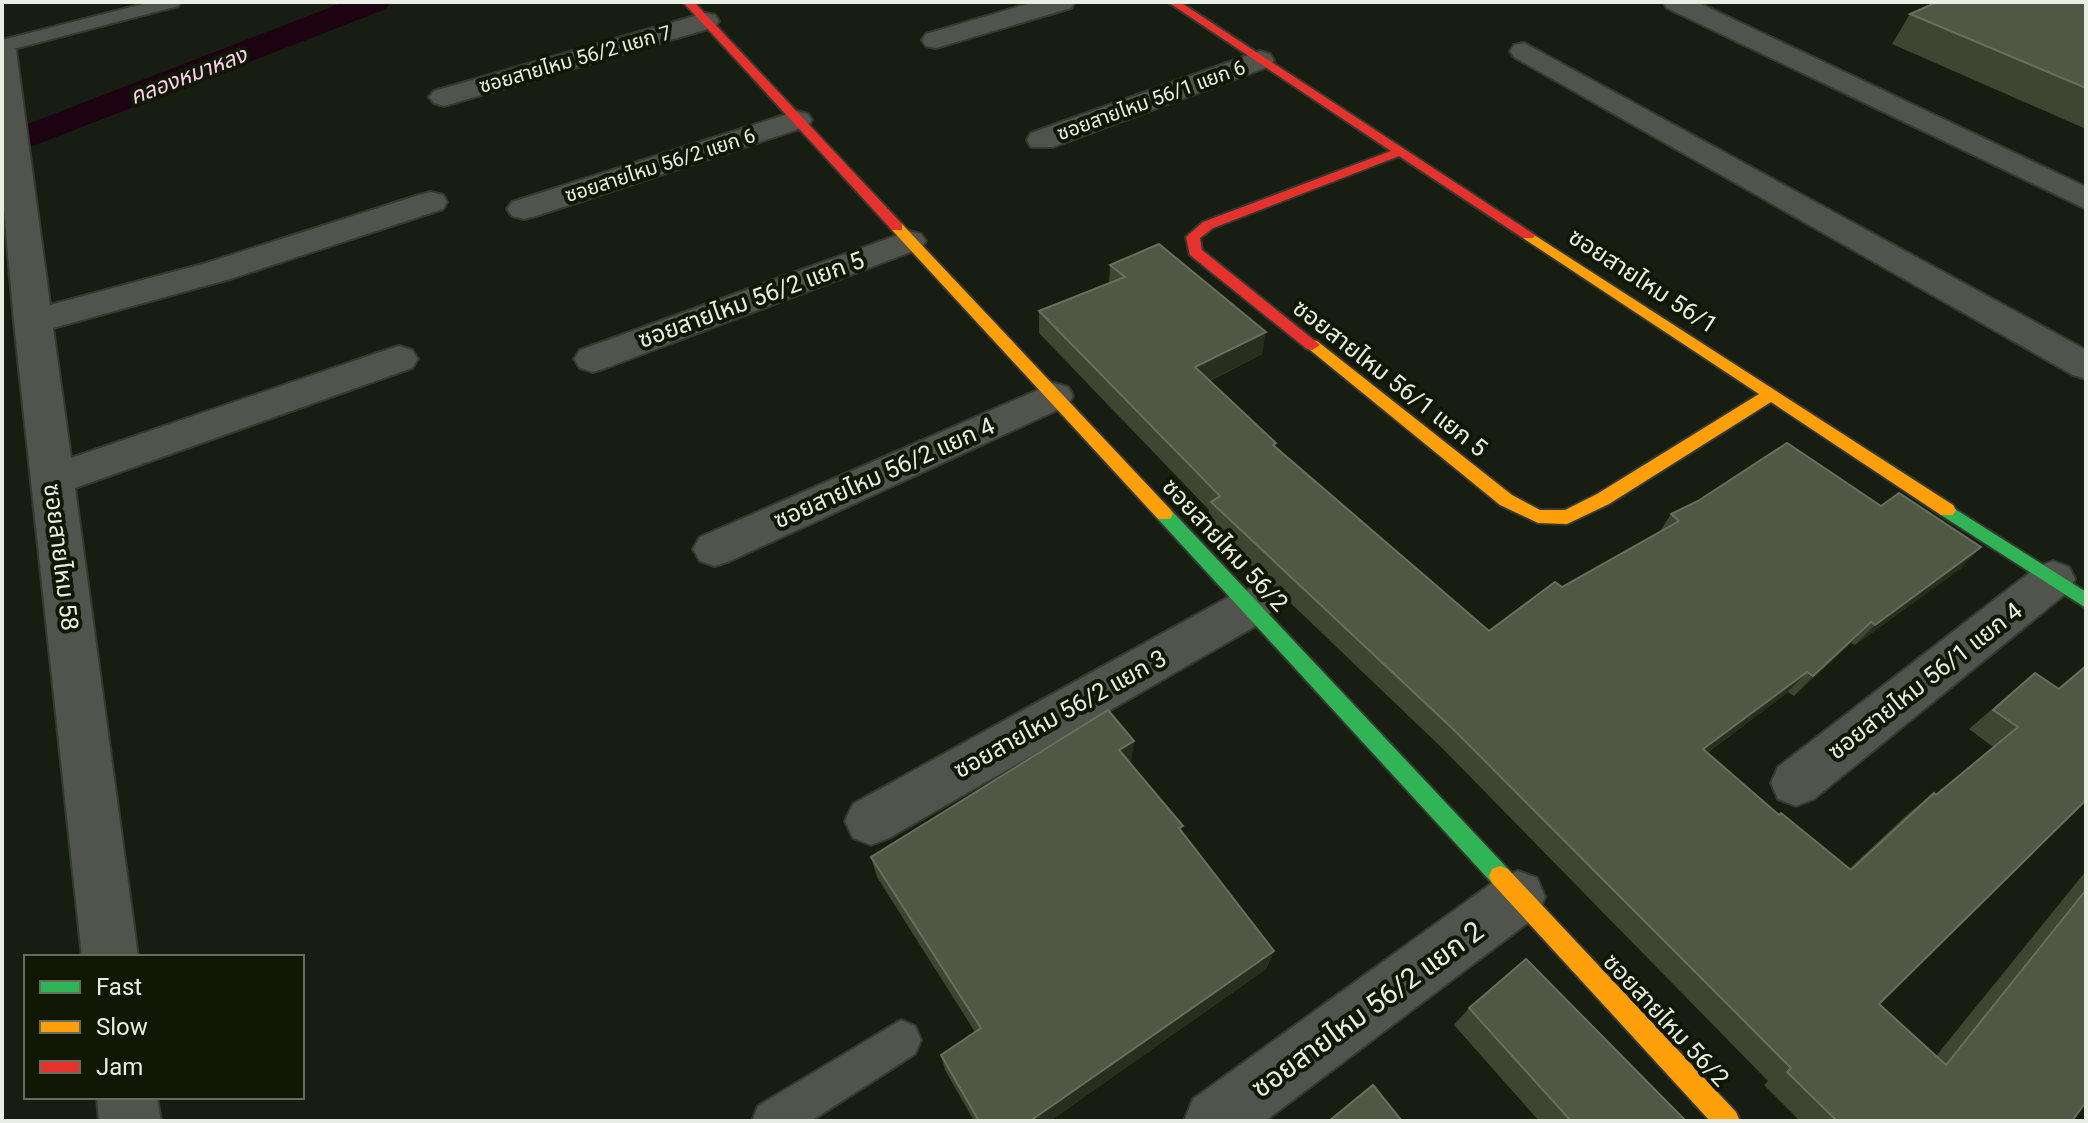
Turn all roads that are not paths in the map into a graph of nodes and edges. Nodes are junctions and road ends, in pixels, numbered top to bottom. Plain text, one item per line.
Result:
1 (172, 2) edge
2 (1062, 2) edge
3 (1173, 2) edge
4 (1676, 2) edge
5 (697, 11) edge
6 (936, 40) dead end
7 (2, 48) edge
8 (1524, 51) dead end
9 (1260, 60) junction
10 (444, 97) dead end
11 (797, 120) junction
12 (1042, 140) dead end
13 (1399, 152) junction
14 (2086, 199) edge
15 (431, 202) dead end
16 (524, 209) dead end
17 (909, 241) junction
18 (32, 322) junction
19 (399, 359) dead end
20 (593, 359) dead end
21 (2086, 366) edge
22 (1772, 394) junction
23 (1054, 396) junction
24 (51, 481) junction
25 (715, 549) dead end
26 (2070, 590) edge
27 (1250, 607) junction
28 (1796, 783) dead end
29 (871, 821) dead end
30 (1518, 897) junction
31 (110, 955) edge
32 (901, 1040) dead end
33 (127, 1099) edge
34 (130, 1121) edge
35 (773, 1121) edge
36 (1215, 1121) edge
37 (1727, 1121) edge

1 - 7 lane
2 - 6 street
3 - 9 street, ซอยสายไหม 56/1
4 - 14 street
5 - 10 street, ซอยสายไหม 56/2 แยก 7
5 - 11 street, ซอยสายไหม 56/2
7 - 18 street, ซอยสายไหม 58
8 - 21 street
9 - 12 street, ซอยสายไหม 56/1 แยก 6
9 - 13 street, ซอยสายไหม 56/1
11 - 16 street, ซอยสายไหม 56/2 แยก 6
11 - 17 street, ซอยสายไหม 56/2
13 - 22 street, ซอยสายไหม 56/1
13 - 22 street, ซอยสายไหม 56/1 แยก 5
15 - 18 street
17 - 20 street, ซอยสายไหม 56/2 แยก 5
17 - 23 street, ซอยสายไหม 56/2
18 - 24 street, ซอยสายไหม 58
19 - 24 street
22 - 26 street, ซอยสายไหม 56/1
23 - 25 street, ซอยสายไหม 56/2 แยก 4
23 - 27 street, ซอยสายไหม 56/2
24 - 31 street, ซอยสายไหม 58
26 - 28 street, ซอยสายไหม 56/1 แยก 4
27 - 29 street, ซอยสายไหม 56/2 แยก 3
27 - 30 street, ซอยสายไหม 56/2
30 - 36 street, ซอยสายไหม 56/2 แยก 2
30 - 37 street, ซอยสายไหม 56/2
32 - 35 lane
33 - 34 street

